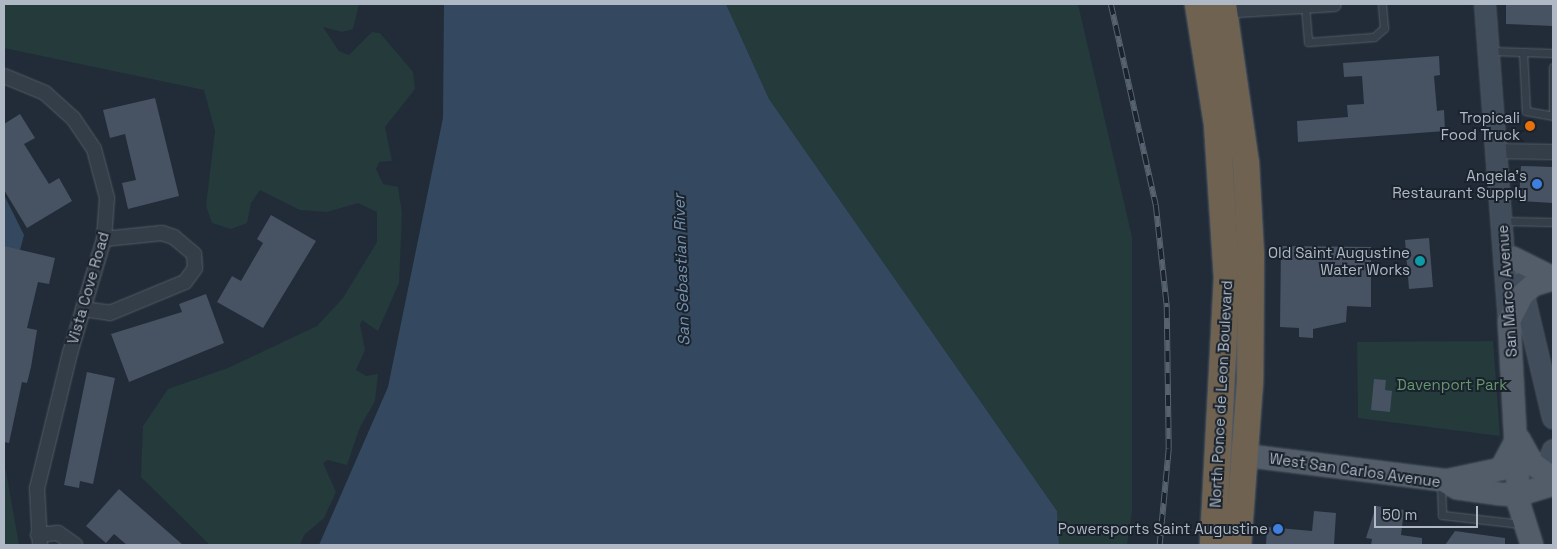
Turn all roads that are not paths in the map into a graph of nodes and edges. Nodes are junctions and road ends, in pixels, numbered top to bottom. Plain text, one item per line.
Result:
1 (1334, 4) edge
2 (1382, 4) edge
3 (1485, 4) edge
4 (1305, 6) junction
5 (1211, 8) edge
6 (1488, 51) junction
7 (1523, 52) junction
8 (1553, 53) edge
9 (1553, 67) edge
10 (4, 76) edge
11 (1553, 117) edge
12 (1496, 151) junction
13 (1553, 152) edge
14 (1501, 221) junction
15 (1553, 222) edge
16 (104, 239) junction
17 (1508, 252) junction
18 (1553, 279) edge
19 (1524, 293) junction
20 (83, 309) junction
21 (1509, 321) junction
22 (1553, 418) edge
23 (1518, 436) junction
24 (1553, 450) edge
25 (1233, 454) junction
26 (1442, 480) junction
27 (1542, 484) edge
28 (1530, 538) edge
29 (39, 540) edge
30 (75, 545) edge
31 (1213, 545) edge
32 (1238, 545) edge

1 - 4 street
2 - 4 lane
3 - 6 main road, San Marco Avenue
4 - 5 street
5 - 25 highway, North Ponce de Leon Boulevard
6 - 7 lane
6 - 12 main road, San Marco Avenue
7 - 8 lane
7 - 11 lane
9 - 11 lane
10 - 16 street, Vista Cove Road
12 - 13 street
12 - 14 main road, San Marco Avenue
14 - 15 lane
14 - 17 main road, San Marco Avenue
16 - 20 street, Vista Cove Road
16 - 20 street
17 - 18 main road
17 - 19 main road
17 - 21 main road, San Marco Avenue
18 - 19 main road
19 - 21 main road
19 - 22 main road
20 - 29 street, Vista Cove Road
21 - 23 main road, San Marco Avenue
23 - 26 main road
23 - 27 main road, San Marco Avenue
23 - 27 main road
24 - 27 main road
25 - 26 main road, West San Carlos Avenue
25 - 31 highway, North Ponce de Leon Boulevard
25 - 32 highway, North Ponce de Leon Boulevard
26 - 27 main road, West San Carlos Avenue
26 - 28 lane
27 - 28 main road, San Marco Avenue
29 - 30 street

